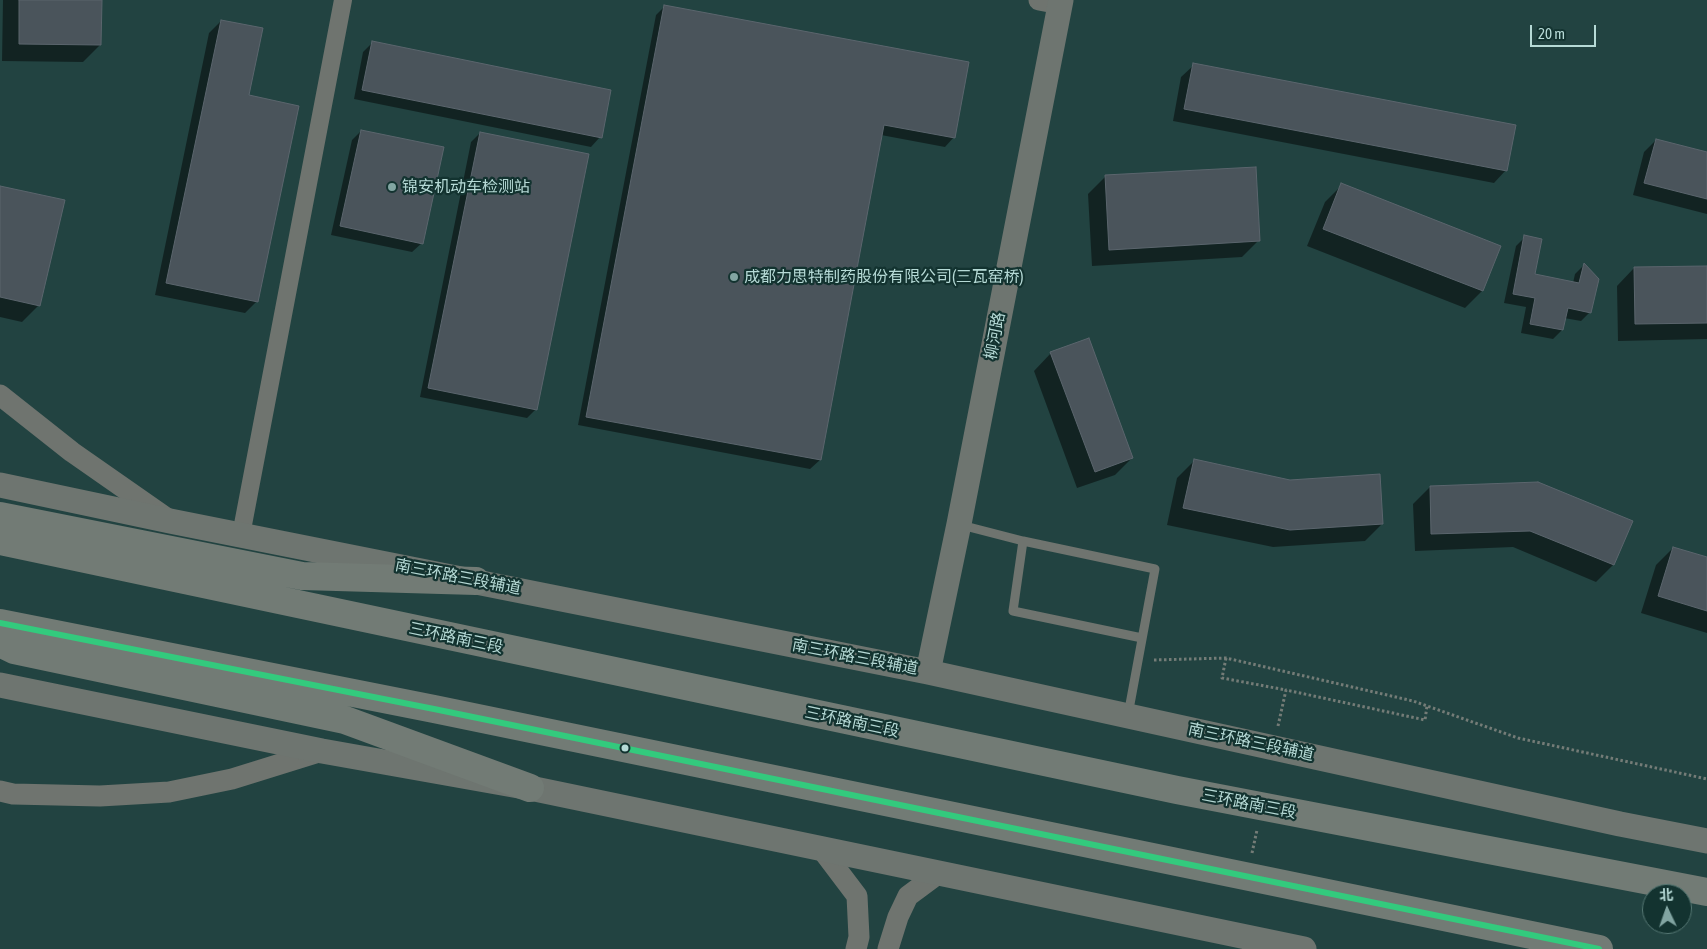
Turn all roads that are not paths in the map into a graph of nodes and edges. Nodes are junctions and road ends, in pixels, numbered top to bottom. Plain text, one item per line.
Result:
1 (343, 0) edge
2 (1053, 1) edge
3 (0, 395) edge
4 (0, 485) edge
5 (0, 516) edge
6 (170, 521) junction
7 (959, 524) junction
8 (241, 535) junction
9 (1023, 541) junction
10 (0, 542) edge
11 (476, 581) junction
12 (0, 623) edge
13 (1142, 638) junction
14 (0, 643) edge
15 (928, 672) junction
16 (0, 685) edge
17 (1128, 715) junction
18 (322, 751) junction
19 (530, 788) junction
20 (0, 791) edge
21 (1707, 841) edge
22 (823, 851) junction
23 (939, 873) junction
24 (1707, 892) edge
25 (856, 949) edge
26 (888, 949) edge
27 (1304, 949) edge
28 (1599, 949) edge

1 - 8 street
2 - 7 main road, 柳河路
3 - 6 street
4 - 6 main road, 南三环路三段辅道
5 - 11 highway
6 - 8 main road, 南三环路三段辅道
7 - 9 lane
7 - 15 main road, 柳河路
8 - 11 main road, 南三环路三段辅道
9 - 13 lane
9 - 13 lane
10 - 24 highway, 三环路南三段
11 - 15 main road, 南三环路三段辅道
12 - 28 highway
13 - 17 lane
14 - 19 highway
15 - 17 main road, 南三环路三段辅道
16 - 18 main road
17 - 21 main road, 南三环路三段辅道
18 - 19 main road
18 - 20 street
19 - 22 main road
22 - 23 main road
22 - 25 street
23 - 26 street
23 - 27 main road

